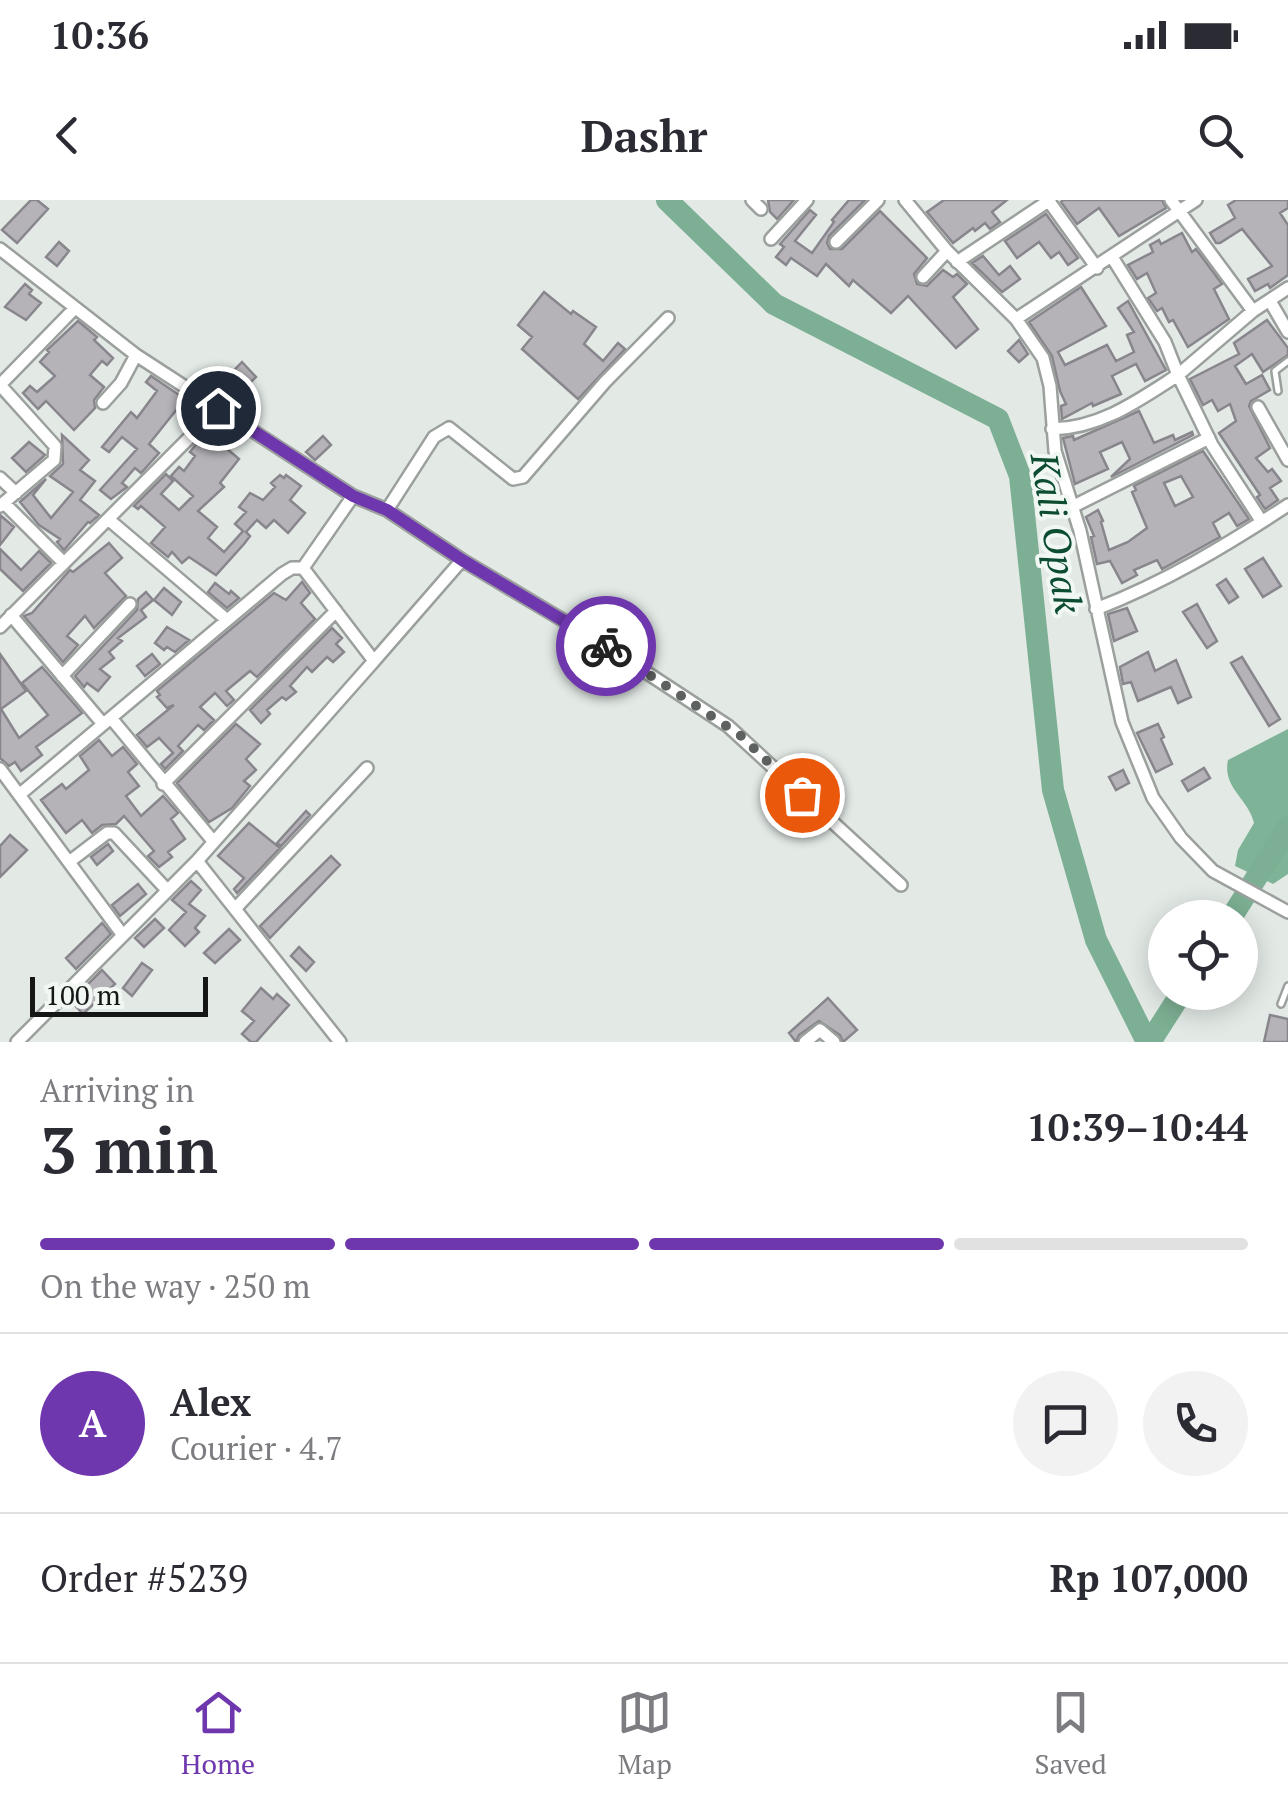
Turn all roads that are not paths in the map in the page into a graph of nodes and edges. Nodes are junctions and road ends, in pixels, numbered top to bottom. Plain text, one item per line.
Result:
1 (806, 200) edge
2 (878, 200) edge
3 (1048, 200) edge
4 (1196, 200) edge
5 (910, 202) edge
6 (1175, 206) edge
7 (771, 239) dead end
8 (836, 242) dead end
9 (0, 249) edge
10 (947, 251) junction
11 (1112, 257) junction
12 (957, 262) junction
13 (1097, 268) junction
14 (922, 277) dead end
15 (1288, 288) edge
16 (1270, 301) junction
17 (75, 308) junction
18 (1253, 311) junction
19 (668, 318) dead end
20 (1016, 319) junction
21 (1288, 332) edge
22 (136, 355) junction
23 (1288, 361) edge
24 (1178, 374) junction
25 (0, 385) edge
26 (1278, 390) dead end
27 (103, 404) dead end
28 (1258, 407) dead end
29 (218, 408) junction
30 (1052, 429) junction
31 (1209, 438) junction
32 (1288, 460) edge
33 (0, 478) edge
34 (16, 493) junction
35 (353, 496) junction
36 (2, 504) edge
37 (1288, 505) edge
38 (1072, 506) junction
39 (387, 510) junction
40 (108, 519) junction
41 (1262, 522) junction
42 (462, 560) junction
43 (64, 563) junction
44 (303, 568) junction
45 (130, 604) dead end
46 (1096, 609) junction
47 (336, 610) junction
48 (4, 619) edge
49 (226, 620) junction
50 (374, 661) junction
51 (62, 676) junction
52 (107, 721) junction
53 (368, 768) dead end
54 (0, 770) edge
55 (163, 784) junction
56 (19, 794) junction
57 (212, 840) junction
58 (197, 861) junction
59 (69, 862) junction
60 (901, 885) dead end
61 (167, 890) junction
62 (235, 909) junction
63 (1288, 912) edge
64 (122, 934) junction
65 (1288, 986) edge
66 (1281, 1004) dead end
67 (17, 1042) edge
68 (340, 1042) edge
69 (806, 1042) edge
70 (834, 1042) edge

1 - 7 street
2 - 8 street
3 - 12 street
3 - 13 street
4 - 6 street
5 - 10 street
6 - 11 street
6 - 18 street
9 - 17 street
10 - 12 street
10 - 14 street
11 - 13 street
11 - 24 street
12 - 20 street
13 - 20 street
15 - 16 street
16 - 18 street
16 - 21 street
17 - 22 street
17 - 25 street
18 - 24 street
19 - 39 street
20 - 30 street
22 - 27 street
22 - 29 street
23 - 26 lane
24 - 30 street
24 - 31 street
25 - 34 street
28 - 32 street
29 - 35 street
29 - 40 street
30 - 38 street
31 - 38 street
31 - 41 street
33 - 34 street
34 - 36 street
35 - 39 street
35 - 44 street
36 - 43 street
37 - 41 street
38 - 46 street
39 - 42 street
40 - 43 street
40 - 49 street
41 - 46 street
42 - 50 street
42 - 60 street
43 - 48 street
44 - 47 street
44 - 49 street
45 - 51 street
46 - 63 street
47 - 50 street
47 - 55 street
48 - 51 street
49 - 52 street
50 - 57 street
51 - 52 street
52 - 55 street
52 - 56 street
53 - 62 street
54 - 56 street
55 - 57 street
56 - 59 street
57 - 58 street
58 - 61 street
58 - 62 street
59 - 61 street
59 - 64 street
61 - 64 street
62 - 68 street
64 - 67 street
65 - 66 lane
69 - 70 street

